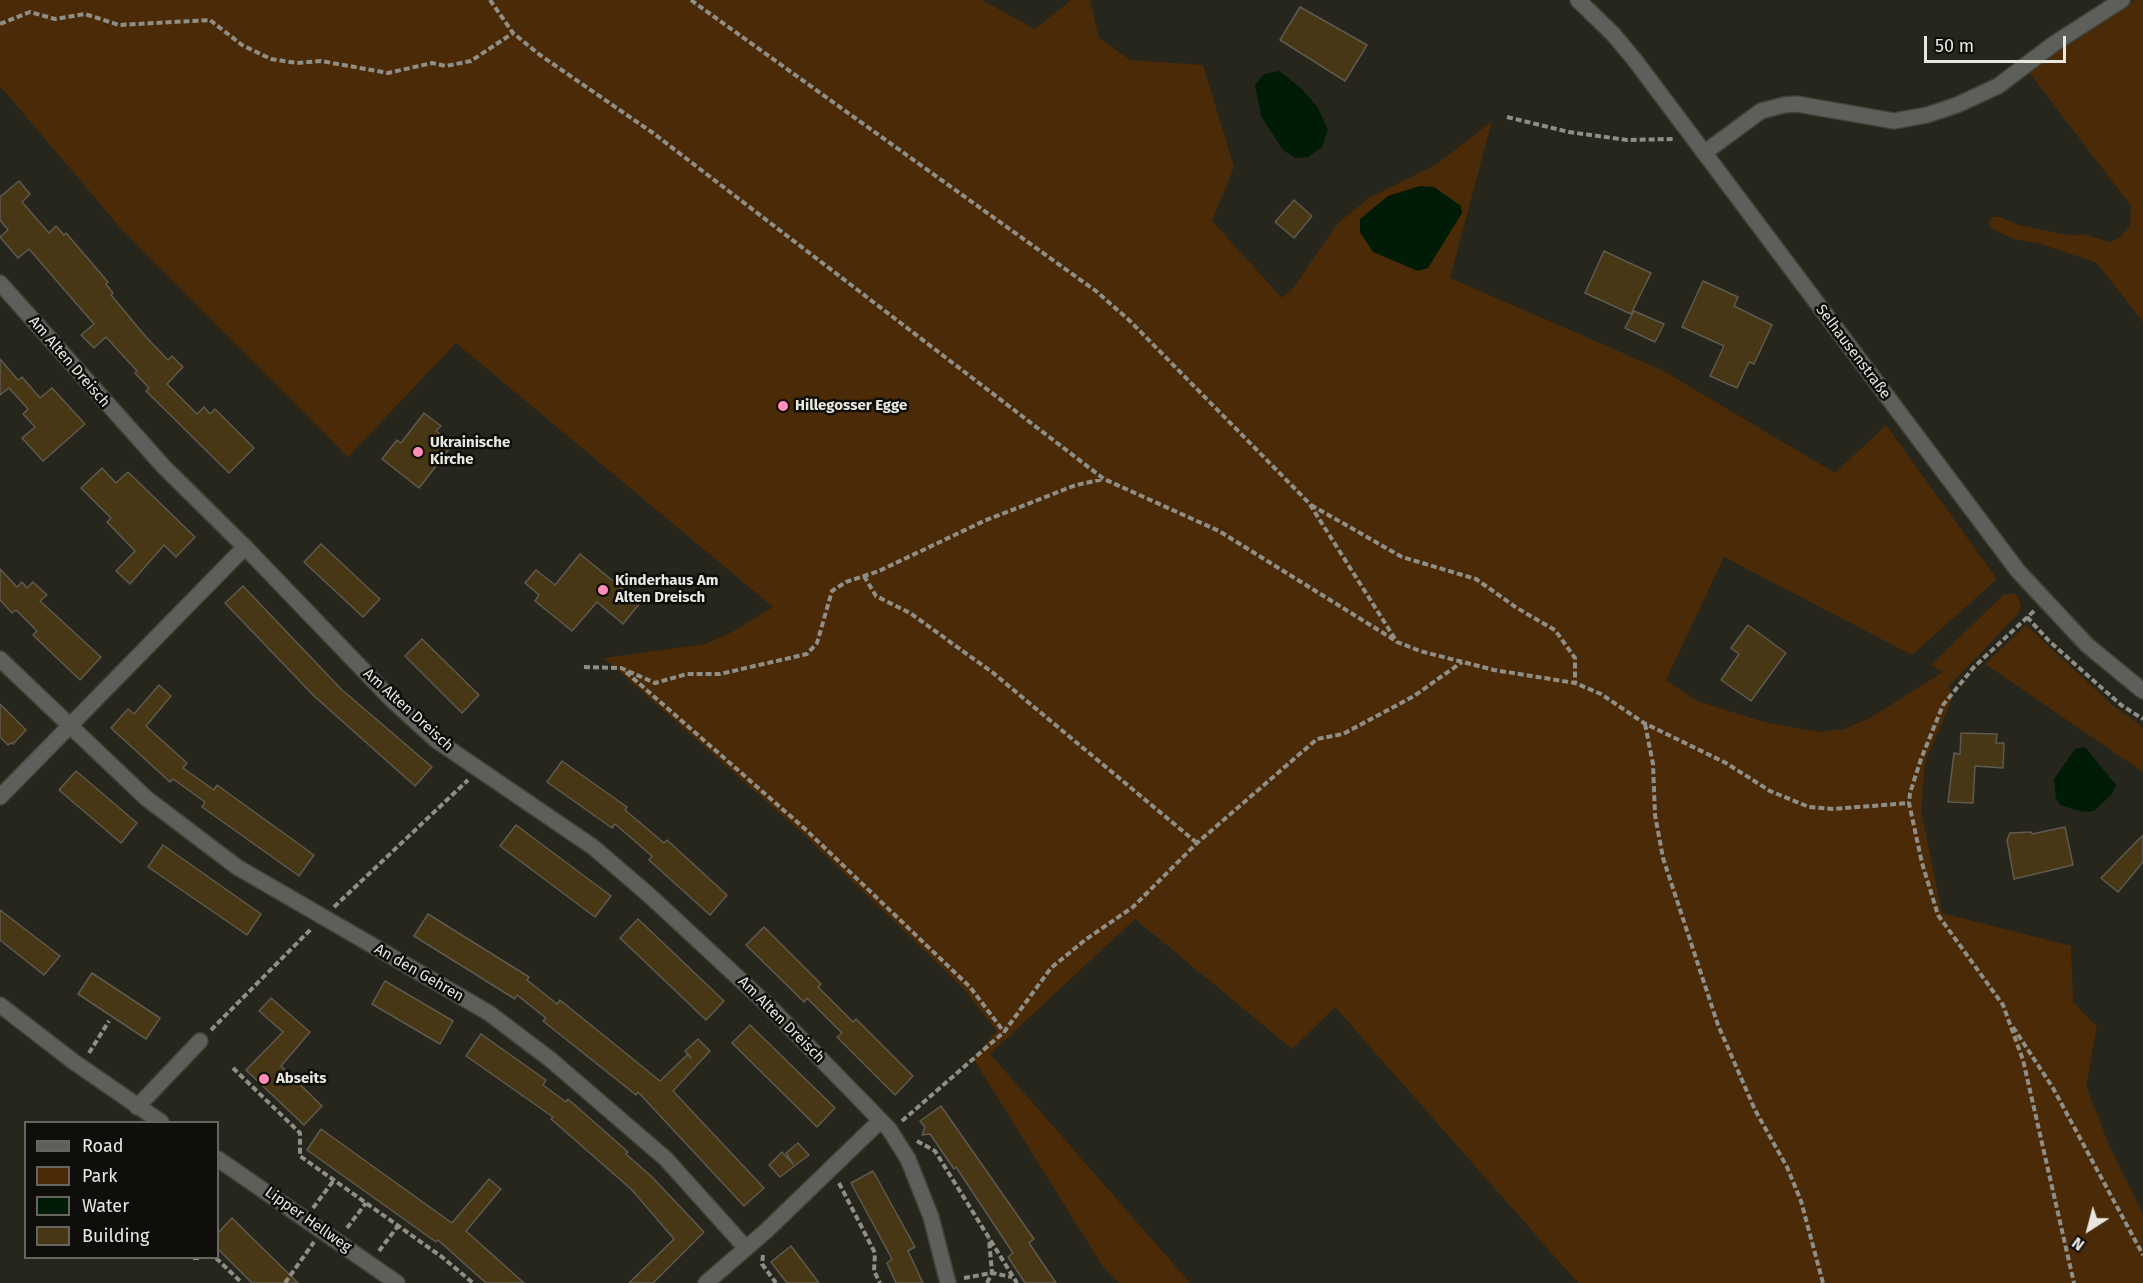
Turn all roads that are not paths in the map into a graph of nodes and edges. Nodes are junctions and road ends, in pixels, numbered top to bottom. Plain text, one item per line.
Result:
1 (1578, 0) edge
2 (2122, 0) edge
3 (1704, 153) junction
4 (0, 282) edge
5 (245, 547) junction
6 (0, 659) edge
7 (2143, 691) edge
8 (70, 727) junction
9 (0, 797) edge
10 (0, 1005) edge
11 (200, 1041) dead end
12 (137, 1107) junction
13 (159, 1121) edge
14 (884, 1125) junction
15 (219, 1160) edge
16 (746, 1247) junction
17 (948, 1282) edge
18 (397, 1283) edge
19 (706, 1283) edge

1 - 3 street, Selhausenstraße
2 - 3 street
3 - 7 street, Selhausenstraße
4 - 5 street, Am Alten Dreisch
5 - 8 street
5 - 14 street, Am Alten Dreisch
6 - 8 street, An den Gehren
8 - 9 street
8 - 16 street, An den Gehren
10 - 12 street
11 - 12 street
12 - 13 street
14 - 16 street
14 - 17 street, Am Alten Dreisch
15 - 18 street, Lipper Hellweg
16 - 19 street

